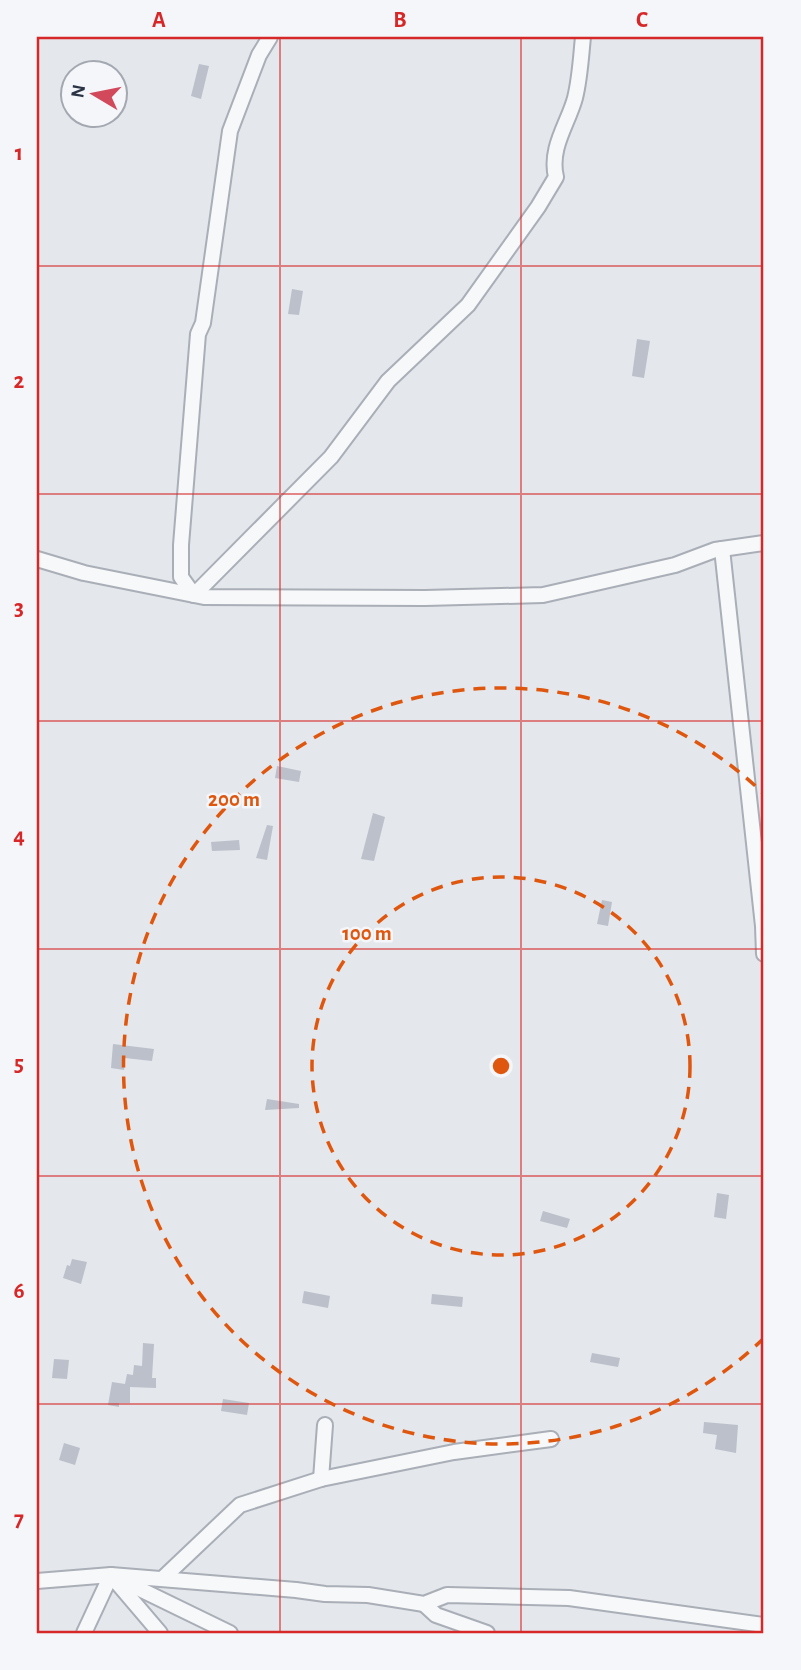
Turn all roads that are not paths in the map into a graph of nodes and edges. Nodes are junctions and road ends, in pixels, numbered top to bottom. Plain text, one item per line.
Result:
1 (270, 37) edge
2 (583, 37) edge
3 (764, 543) edge
4 (722, 549) junction
5 (37, 559) edge
6 (194, 595) junction
7 (764, 954) edge
8 (326, 1425) dead end
9 (551, 1439) dead end
10 (321, 1479) junction
11 (111, 1575) junction
12 (162, 1579) junction
13 (37, 1581) edge
14 (424, 1604) junction
15 (764, 1625) edge
16 (84, 1633) edge
17 (160, 1633) edge
18 (230, 1633) edge
19 (487, 1633) edge

1 - 6 street
2 - 6 street
3 - 4 street
4 - 6 street
4 - 7 street
5 - 6 street
8 - 10 street
9 - 10 street
10 - 12 street
11 - 12 street
11 - 13 street
11 - 16 street
11 - 17 street
11 - 18 street
12 - 14 street
14 - 15 street
14 - 19 street

